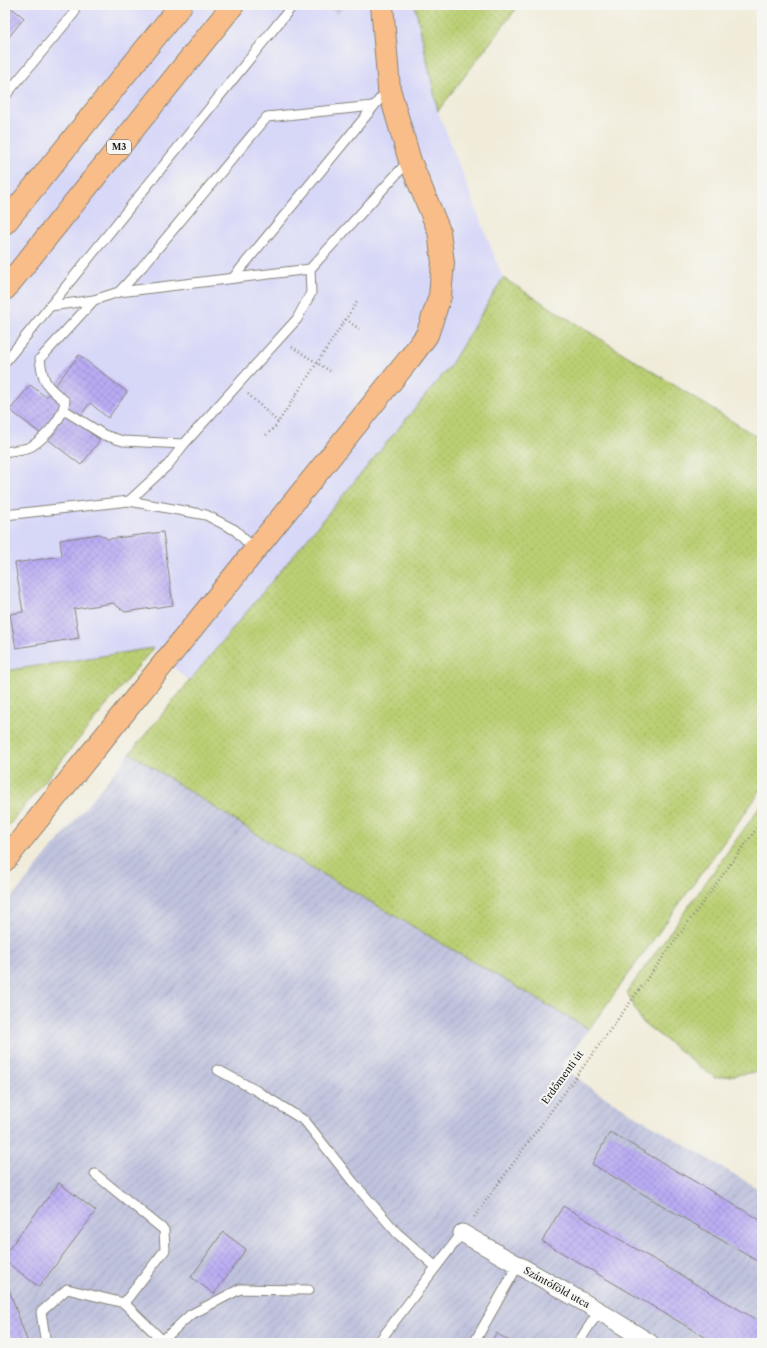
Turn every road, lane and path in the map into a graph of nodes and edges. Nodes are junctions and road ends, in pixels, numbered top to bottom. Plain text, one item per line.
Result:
1 (74, 5) edge
2 (182, 5) edge
3 (233, 5) edge
4 (293, 5) edge
5 (382, 5) edge
6 (389, 89) junction
7 (5, 96) edge
8 (373, 106) junction
9 (410, 161) junction
10 (5, 223) edge
11 (310, 270) junction
12 (233, 278) junction
13 (5, 289) edge
14 (119, 292) junction
15 (94, 300) junction
16 (357, 302) dead end
17 (50, 306) junction
18 (346, 319) junction
19 (359, 329) dead end
20 (280, 339) junction
21 (5, 362) edge
22 (318, 362) junction
23 (330, 371) dead end
24 (238, 385) junction
25 (64, 410) junction
26 (278, 422) junction
27 (266, 435) dead end
28 (184, 444) junction
29 (5, 452) edge
30 (129, 501) junction
31 (5, 515) edge
32 (255, 550) junction
33 (762, 821) edge
34 (5, 860) edge
35 (218, 1070) dead end
36 (95, 1174) dead end
37 (462, 1233) junction
38 (518, 1265) junction
39 (436, 1267) junction
40 (309, 1290) dead end
41 (124, 1303) junction
42 (599, 1310) junction
43 (45, 1338) dead end
44 (162, 1342) edge
45 (378, 1343) edge
46 (474, 1343) edge
47 (578, 1343) edge
48 (650, 1343) edge

1 - 7 lane
2 - 10 highway
3 - 13 highway, M3
4 - 17 lane
5 - 6 highway
6 - 8 lane
6 - 9 highway
8 - 12 lane
8 - 14 lane
9 - 11 lane
9 - 32 highway
11 - 12 lane
11 - 20 lane
12 - 14 lane
14 - 15 lane
15 - 17 lane
15 - 25 lane
16 - 18 path
17 - 21 lane
18 - 19 path
18 - 22 path
20 - 22 path
20 - 24 lane
22 - 23 path
22 - 26 path
24 - 26 path
24 - 28 lane
25 - 28 lane
25 - 29 lane
26 - 27 path
28 - 30 lane
30 - 31 lane
30 - 32 lane
32 - 34 highway
33 - 37 path, Erdőmenti út
35 - 39 lane
36 - 41 lane
37 - 38 street, Szántóföld utca
37 - 39 lane
38 - 42 street, Szántóföld utca
38 - 46 lane
39 - 45 lane
40 - 44 lane
41 - 43 lane
41 - 44 lane
42 - 47 lane
42 - 48 street, Szántóföld utca

